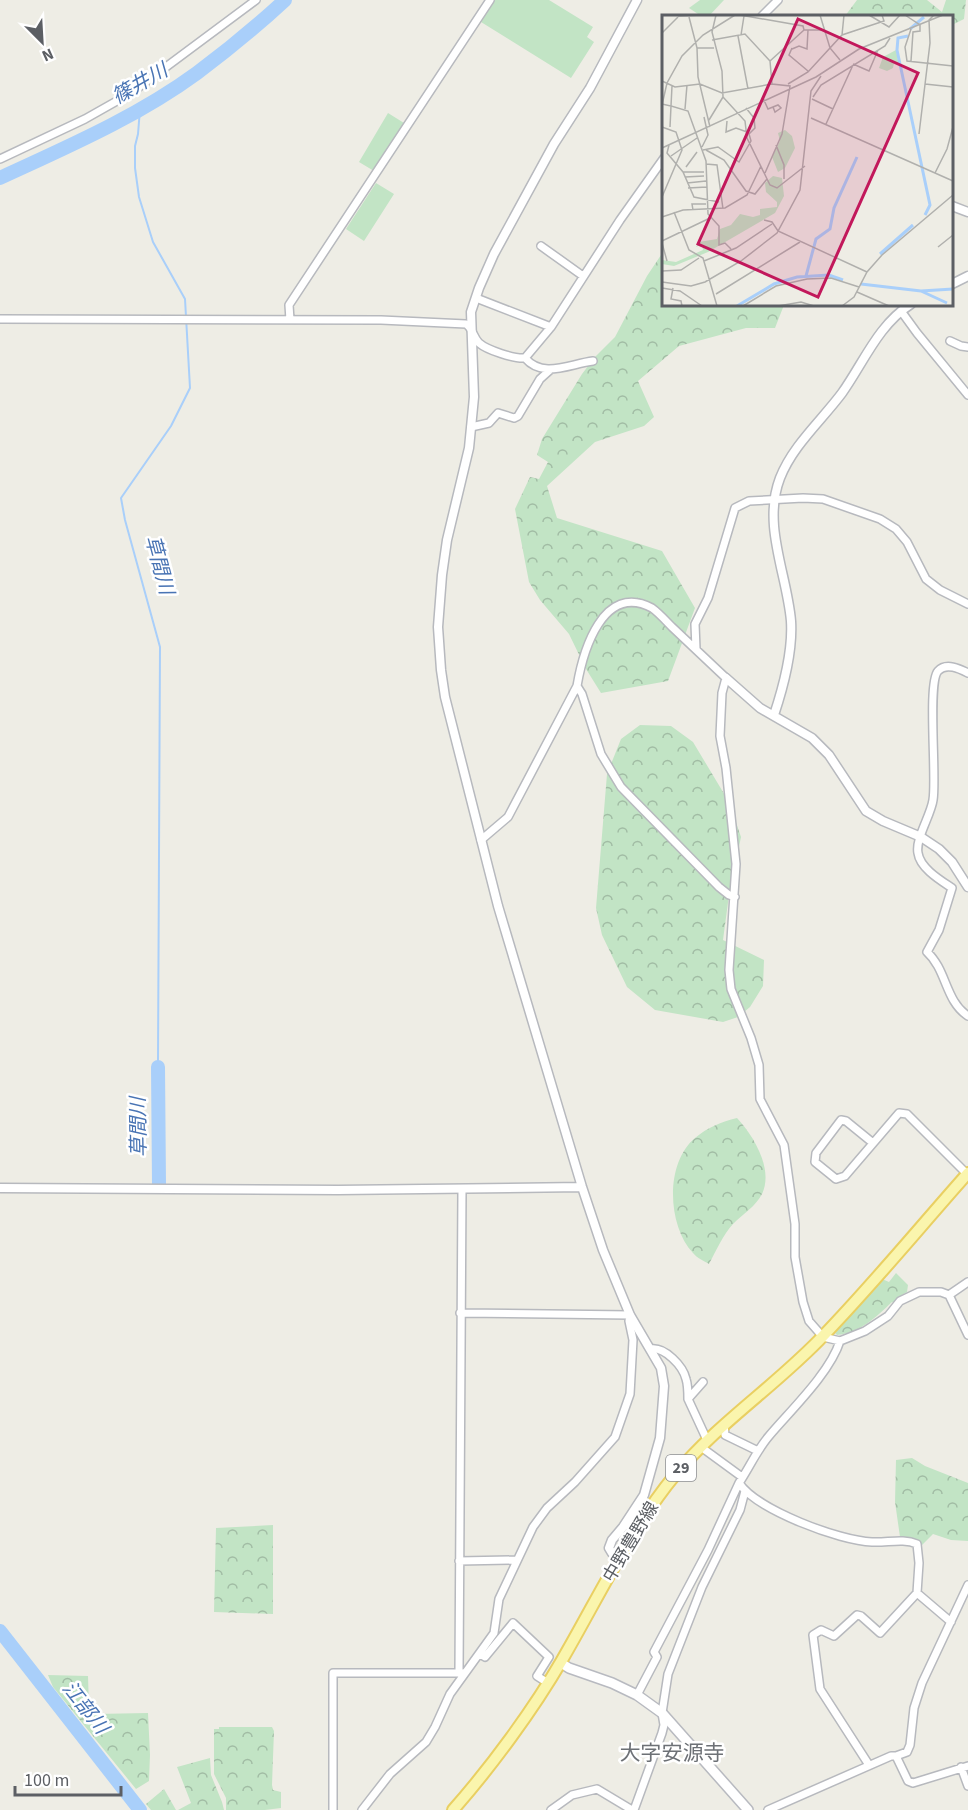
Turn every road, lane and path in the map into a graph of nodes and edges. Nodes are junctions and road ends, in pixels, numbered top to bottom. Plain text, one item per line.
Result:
1 (256, 0) edge
2 (490, 0) edge
3 (637, 0) edge
4 (778, 0) edge
5 (763, 15) edge
6 (0, 159) edge
7 (662, 159) edge
8 (541, 246) dead end
9 (583, 276) junction
10 (968, 276) edge
11 (953, 283) edge
12 (476, 298) junction
13 (908, 306) edge
14 (901, 311) junction
15 (0, 319) edge
16 (290, 320) junction
17 (471, 327) junction
18 (551, 327) junction
19 (950, 341) dead end
20 (968, 346) edge
21 (525, 358) junction
22 (592, 361) dead end
23 (550, 370) junction
24 (968, 395) edge
25 (471, 427) junction
26 (774, 500) junction
27 (968, 604) edge
28 (696, 649) junction
29 (968, 673) edge
30 (726, 678) junction
31 (578, 686) junction
32 (774, 715) junction
33 (921, 837) junction
34 (481, 840) junction
35 (968, 887) edge
36 (735, 897) junction
37 (968, 1016) edge
38 (873, 1143) junction
39 (967, 1173) edge
40 (582, 1187) junction
41 (0, 1188) edge
42 (462, 1190) junction
43 (968, 1282) edge
44 (949, 1295) junction
45 (460, 1313) junction
46 (630, 1315) junction
47 (968, 1335) edge
48 (823, 1337) junction
49 (840, 1341) junction
50 (651, 1349) junction
51 (703, 1382) dead end
52 (688, 1398) junction
53 (724, 1424) junction
54 (704, 1443) junction
55 (758, 1451) junction
56 (741, 1480) junction
57 (744, 1491) junction
58 (621, 1557) junction
59 (517, 1560) junction
60 (459, 1561) junction
61 (968, 1585) edge
62 (917, 1593) junction
63 (951, 1622) junction
64 (480, 1654) junction
65 (561, 1663) junction
66 (462, 1673) junction
67 (548, 1683) junction
68 (636, 1695) junction
69 (662, 1713) junction
70 (897, 1756) junction
71 (869, 1765) junction
72 (965, 1767) edge
73 (968, 1786) edge
74 (333, 1810) edge
75 (362, 1810) edge
76 (453, 1810) edge
77 (551, 1810) edge
78 (633, 1810) edge
79 (748, 1810) edge
80 (768, 1810) edge

1 - 6 street
2 - 16 street
3 - 12 street
4 - 5 street
7 - 9 street
8 - 9 street
9 - 18 street
10 - 11 street
12 - 17 street
12 - 18 street
13 - 14 street
14 - 24 street
14 - 26 street
15 - 16 street
16 - 17 street
17 - 21 street
17 - 25 street
18 - 21 street
19 - 20 street
21 - 23 street
22 - 23 street
23 - 25 street
25 - 34 street
26 - 27 street
26 - 28 street
26 - 32 street
28 - 30 street
28 - 31 street
29 - 33 street
30 - 32 street
30 - 36 street
31 - 34 street
31 - 36 street
32 - 33 street
33 - 35 street
33 - 37 street
34 - 40 street
36 - 48 street
38 - 38 street
38 - 39 street
39 - 48 main road, 中野豊野線 / 29
40 - 42 street
40 - 46 street
41 - 42 street
42 - 45 street
43 - 44 street
44 - 47 street
44 - 49 street
45 - 46 street
45 - 60 street
46 - 50 street
46 - 59 street
48 - 49 street
48 - 53 main road, 中野豊野線 / 29
49 - 55 street
50 - 52 street
50 - 58 street
51 - 52 street
52 - 54 street
53 - 54 main road, 中野豊野線 / 29
53 - 55 street
54 - 56 street
54 - 58 main road, 中野豊野線 / 29
55 - 56 street
56 - 57 street
56 - 68 street
57 - 62 street
57 - 69 street
58 - 65 main road, 中野豊野線 / 29
59 - 60 street
59 - 64 street
60 - 66 street
61 - 63 street
62 - 63 street
62 - 71 street
63 - 70 street
64 - 66 street
64 - 67 street
65 - 67 main road, 中野豊野線 / 29
65 - 68 main road
66 - 74 street
66 - 75 street
67 - 76 main road, 中野豊野線 / 29
68 - 69 main road
69 - 78 street
69 - 79 main road
70 - 71 street
70 - 72 street
71 - 80 street
72 - 73 street
77 - 78 street

